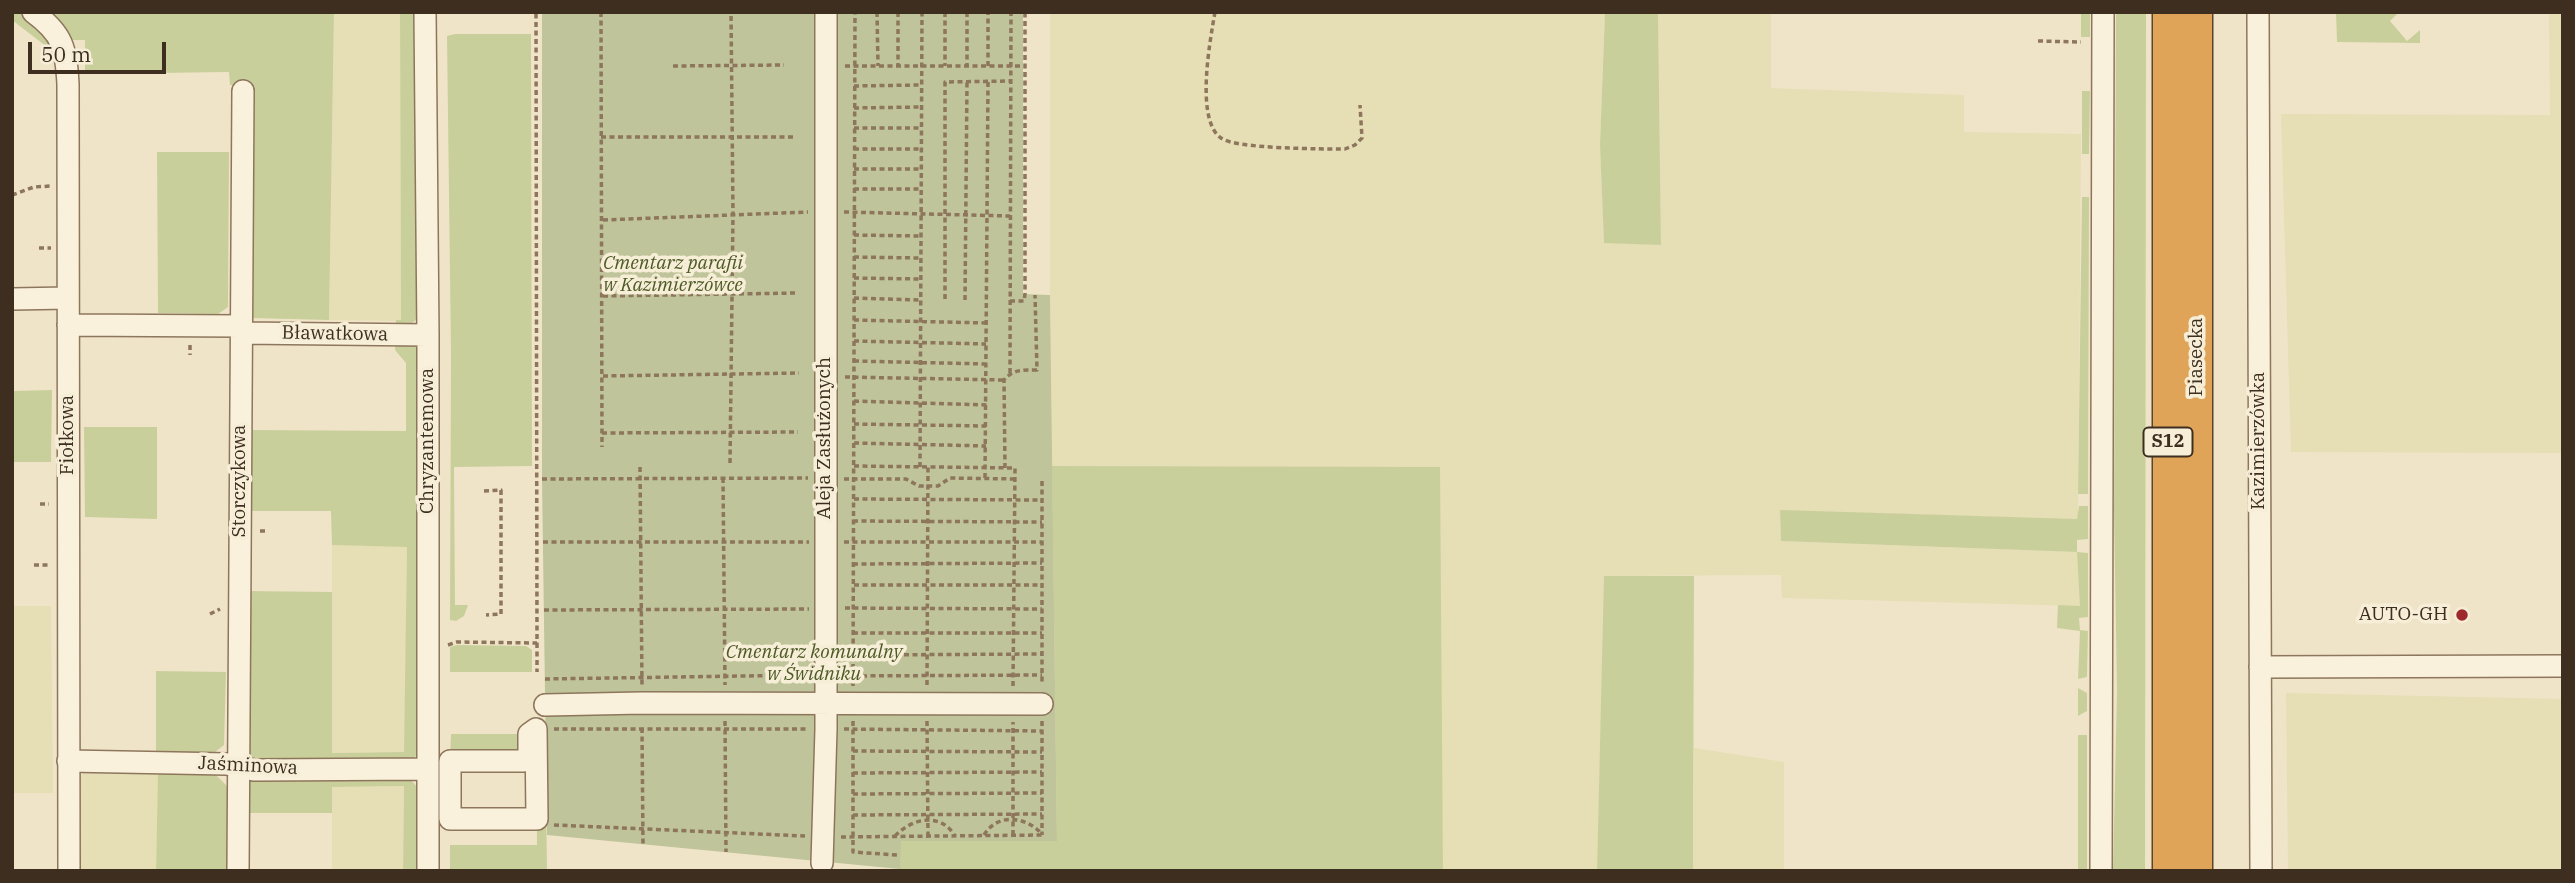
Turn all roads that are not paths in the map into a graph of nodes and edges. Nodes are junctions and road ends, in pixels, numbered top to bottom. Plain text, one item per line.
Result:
1 (33, 12) edge
2 (425, 12) edge
3 (826, 12) edge
4 (2103, 12) edge
5 (2168, 12) edge
6 (2197, 12) edge
7 (2258, 12) edge
8 (243, 91) dead end
9 (68, 298) junction
10 (12, 299) edge
11 (68, 324) junction
12 (241, 330) junction
13 (428, 335) junction
14 (2563, 666) edge
15 (2260, 667) junction
16 (826, 703) junction
17 (1042, 704) road end
18 (545, 705) dead end
19 (68, 761) junction
20 (450, 761) joint
21 (239, 765) junction
22 (428, 769) junction
23 (822, 863) dead end
24 (69, 871) edge
25 (238, 871) edge
26 (428, 871) edge
27 (2101, 871) edge
28 (2168, 871) edge
29 (2197, 871) edge
30 (2261, 871) edge

1 - 9 street, Fiołkowa
2 - 13 street, Chryzantemowa
3 - 16 street, Aleja Zasłużonych
4 - 27 street
5 - 28 highway, Piasecka / S12
6 - 29 highway, Piasecka / S12
7 - 15 street, Kazimierzówka
8 - 12 street, Storczykowa
9 - 10 street
9 - 11 street, Fiołkowa
11 - 12 street, Bławatkowa
11 - 19 street, Fiołkowa
12 - 13 street, Bławatkowa
12 - 21 street, Storczykowa
13 - 22 street, Chryzantemowa
14 - 15 street
15 - 30 street, Kazimierzówka
16 - 17 street
16 - 18 street
16 - 23 street, Aleja Zasłużonych
19 - 21 street, Jaśminowa
19 - 24 street, Fiołkowa
20 - 20 street
21 - 22 street, Jaśminowa
21 - 25 street, Storczykowa
22 - 26 street, Chryzantemowa

